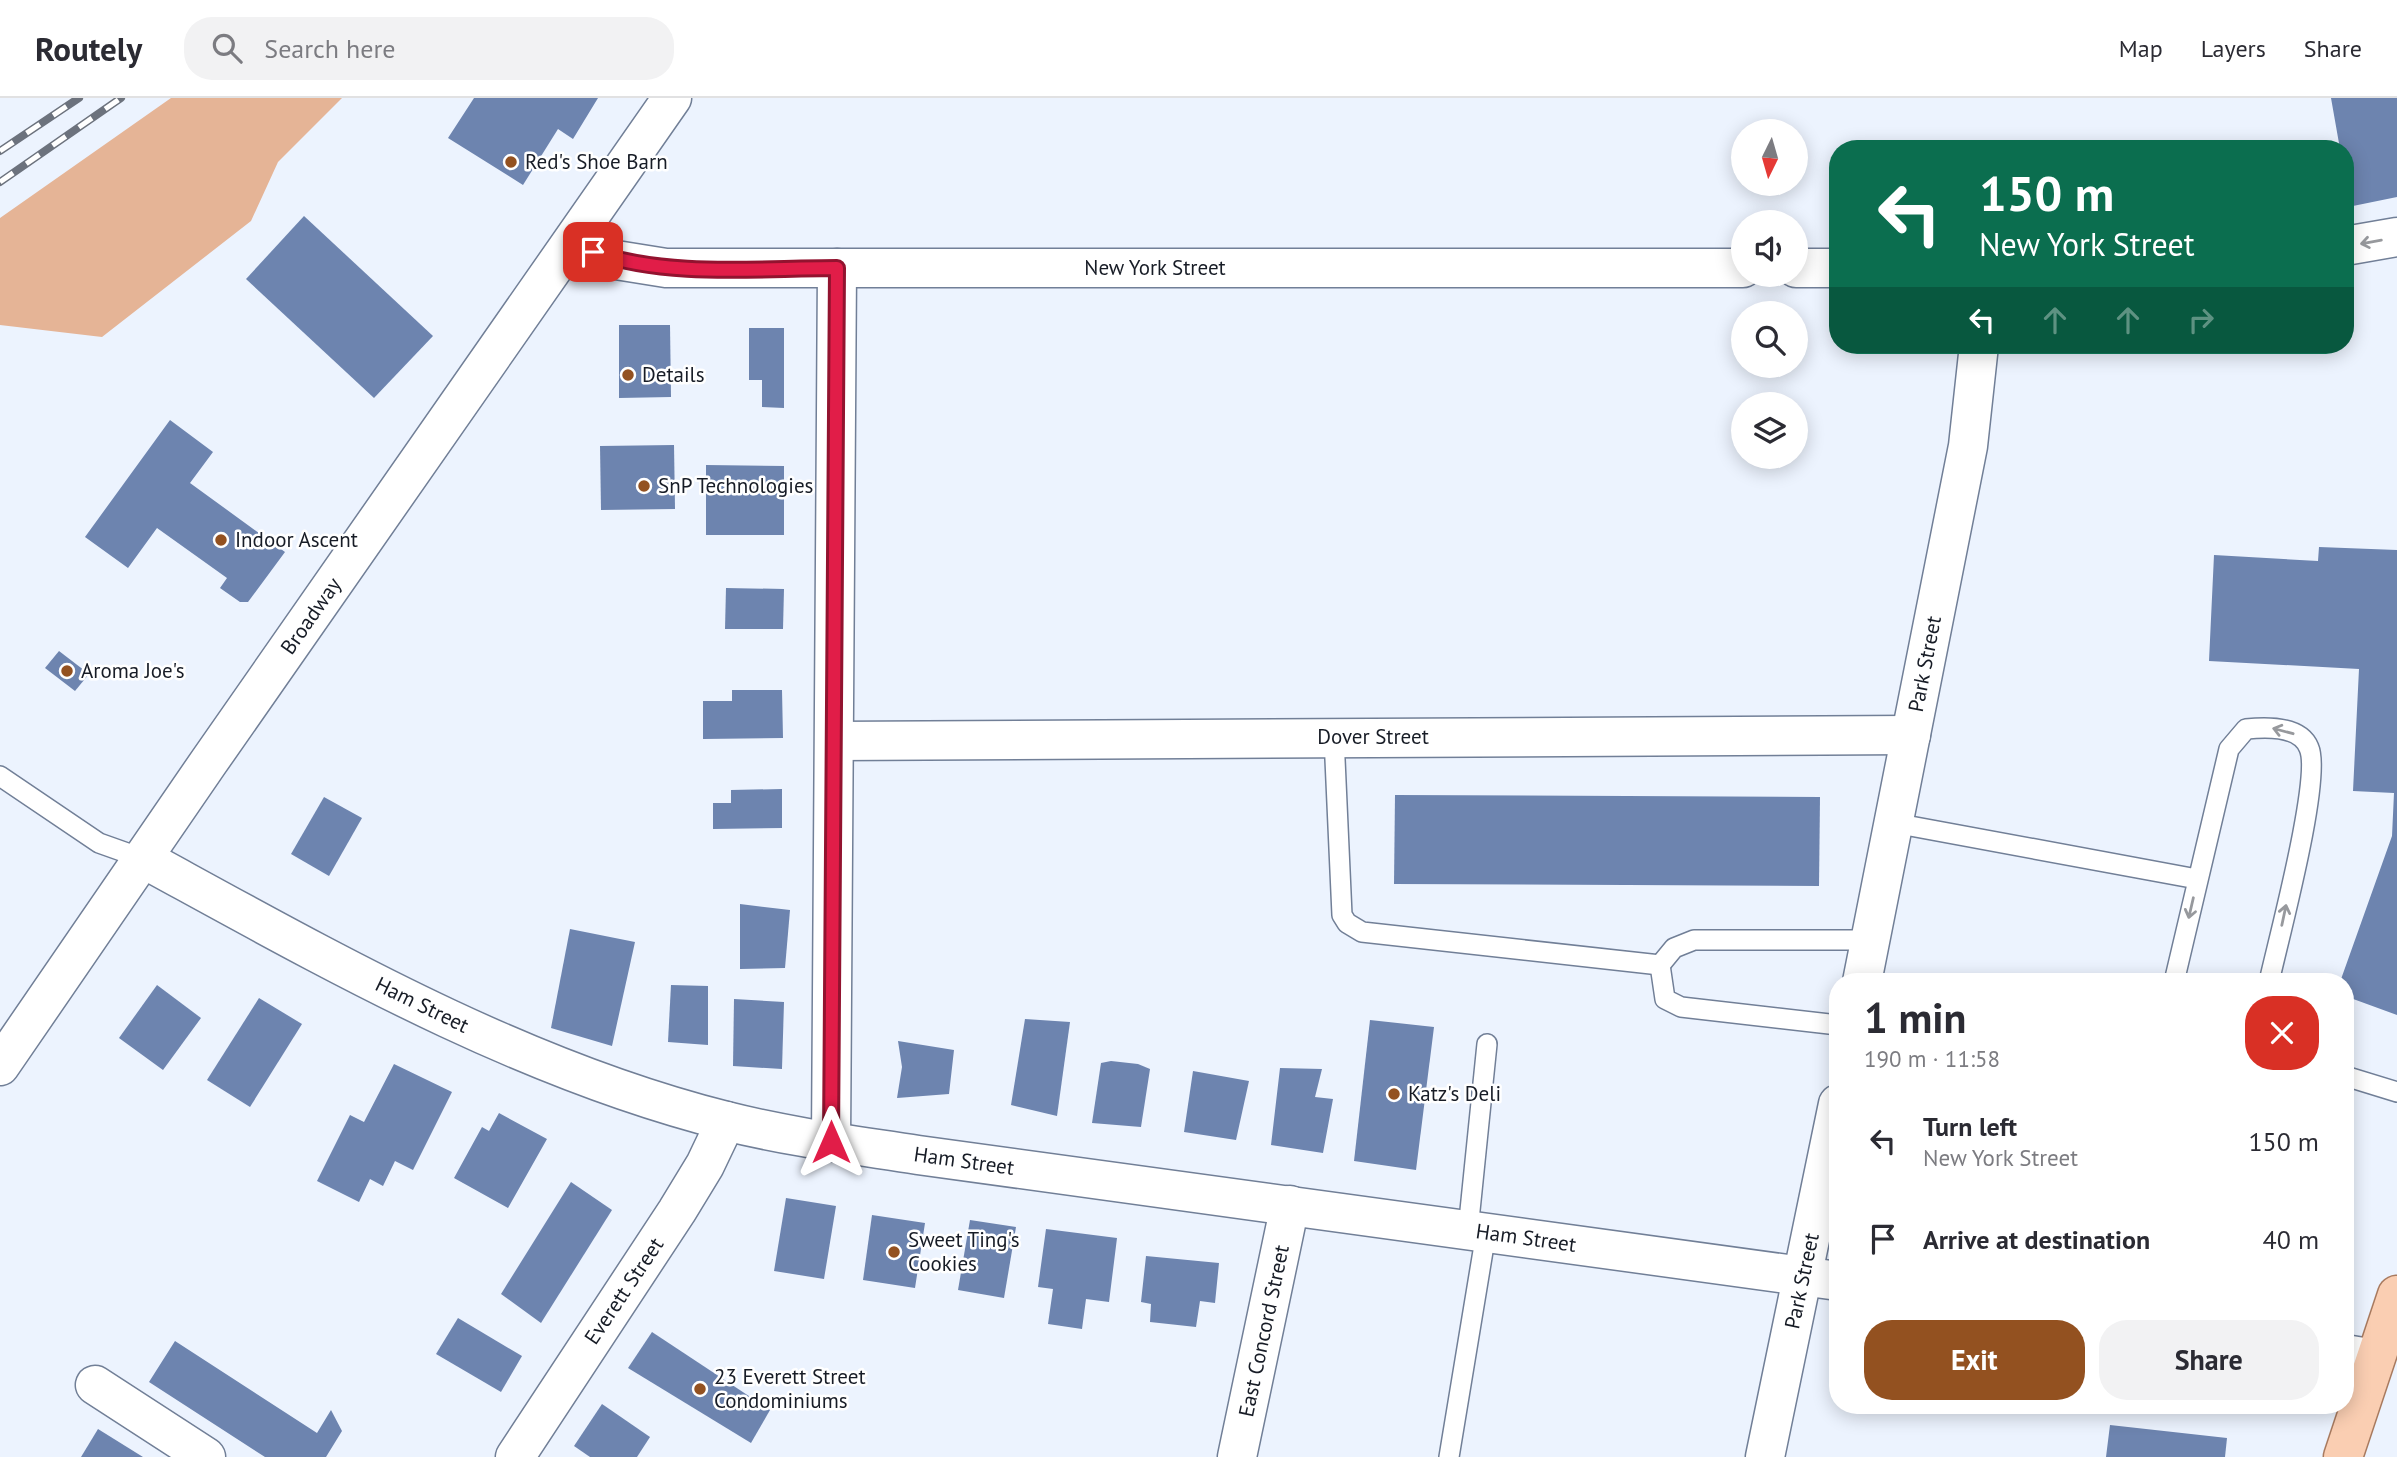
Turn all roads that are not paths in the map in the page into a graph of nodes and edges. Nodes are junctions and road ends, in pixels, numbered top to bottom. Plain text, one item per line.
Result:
1 (672, 98) edge
2 (2397, 237) edge
3 (571, 244) junction
4 (2354, 244) edge
5 (837, 268) junction
6 (1731, 268) edge
7 (1808, 268) edge
8 (1829, 268) edge
9 (1978, 354) edge
10 (1911, 735) junction
11 (1334, 737) junction
12 (835, 741) junction
13 (0, 776) edge
14 (1894, 823) junction
15 (144, 859) junction
16 (2197, 879) junction
17 (1870, 940) junction
18 (1660, 965) junction
19 (1864, 973) edge
20 (2176, 973) edge
21 (2271, 973) edge
22 (1829, 1024) edge
23 (1487, 1044) dead end
24 (0, 1066) edge
25 (2354, 1079) edge
26 (2397, 1092) edge
27 (726, 1121) junction
28 (831, 1142) junction
29 (1829, 1192) edge
30 (1290, 1205) junction
31 (1477, 1231) junction
32 (1820, 1279) edge
33 (2397, 1295) edge
34 (2374, 1352) edge
35 (95, 1385) dead end
36 (206, 1457) edge
37 (515, 1457) edge
38 (1237, 1457) edge
39 (1449, 1457) edge
40 (1765, 1457) edge
41 (2343, 1457) edge

1 - 3 street, Broadway
2 -> 4 street
3 - 5 street, New York Street
3 - 15 street, Broadway
5 - 6 street, New York Street
5 - 12 street
7 - 8 street
9 - 10 street, Park Street
10 - 11 street, Dover Street
10 - 14 street, Park Street
11 - 12 street, Dover Street
11 - 18 lane
12 - 28 street
13 - 15 lane
14 - 16 lane
14 - 17 street, Park Street
15 - 24 street, Broadway
15 - 27 street, Ham Street
16 -> 20 lane
21 -> 16 lane
17 - 18 lane
17 - 19 street, Park Street
18 - 22 lane
23 - 31 lane
25 - 26 lane
27 - 28 street, Ham Street
27 - 37 street, Everett Street
28 - 30 street, Ham Street
29 - 32 street, Park Street
30 - 31 street, Ham Street
30 - 38 street, East Concord Street
31 - 32 street, Ham Street
31 - 39 lane
32 - 40 street, Park Street
33 - 34 main road
34 - 41 main road
35 - 36 street

